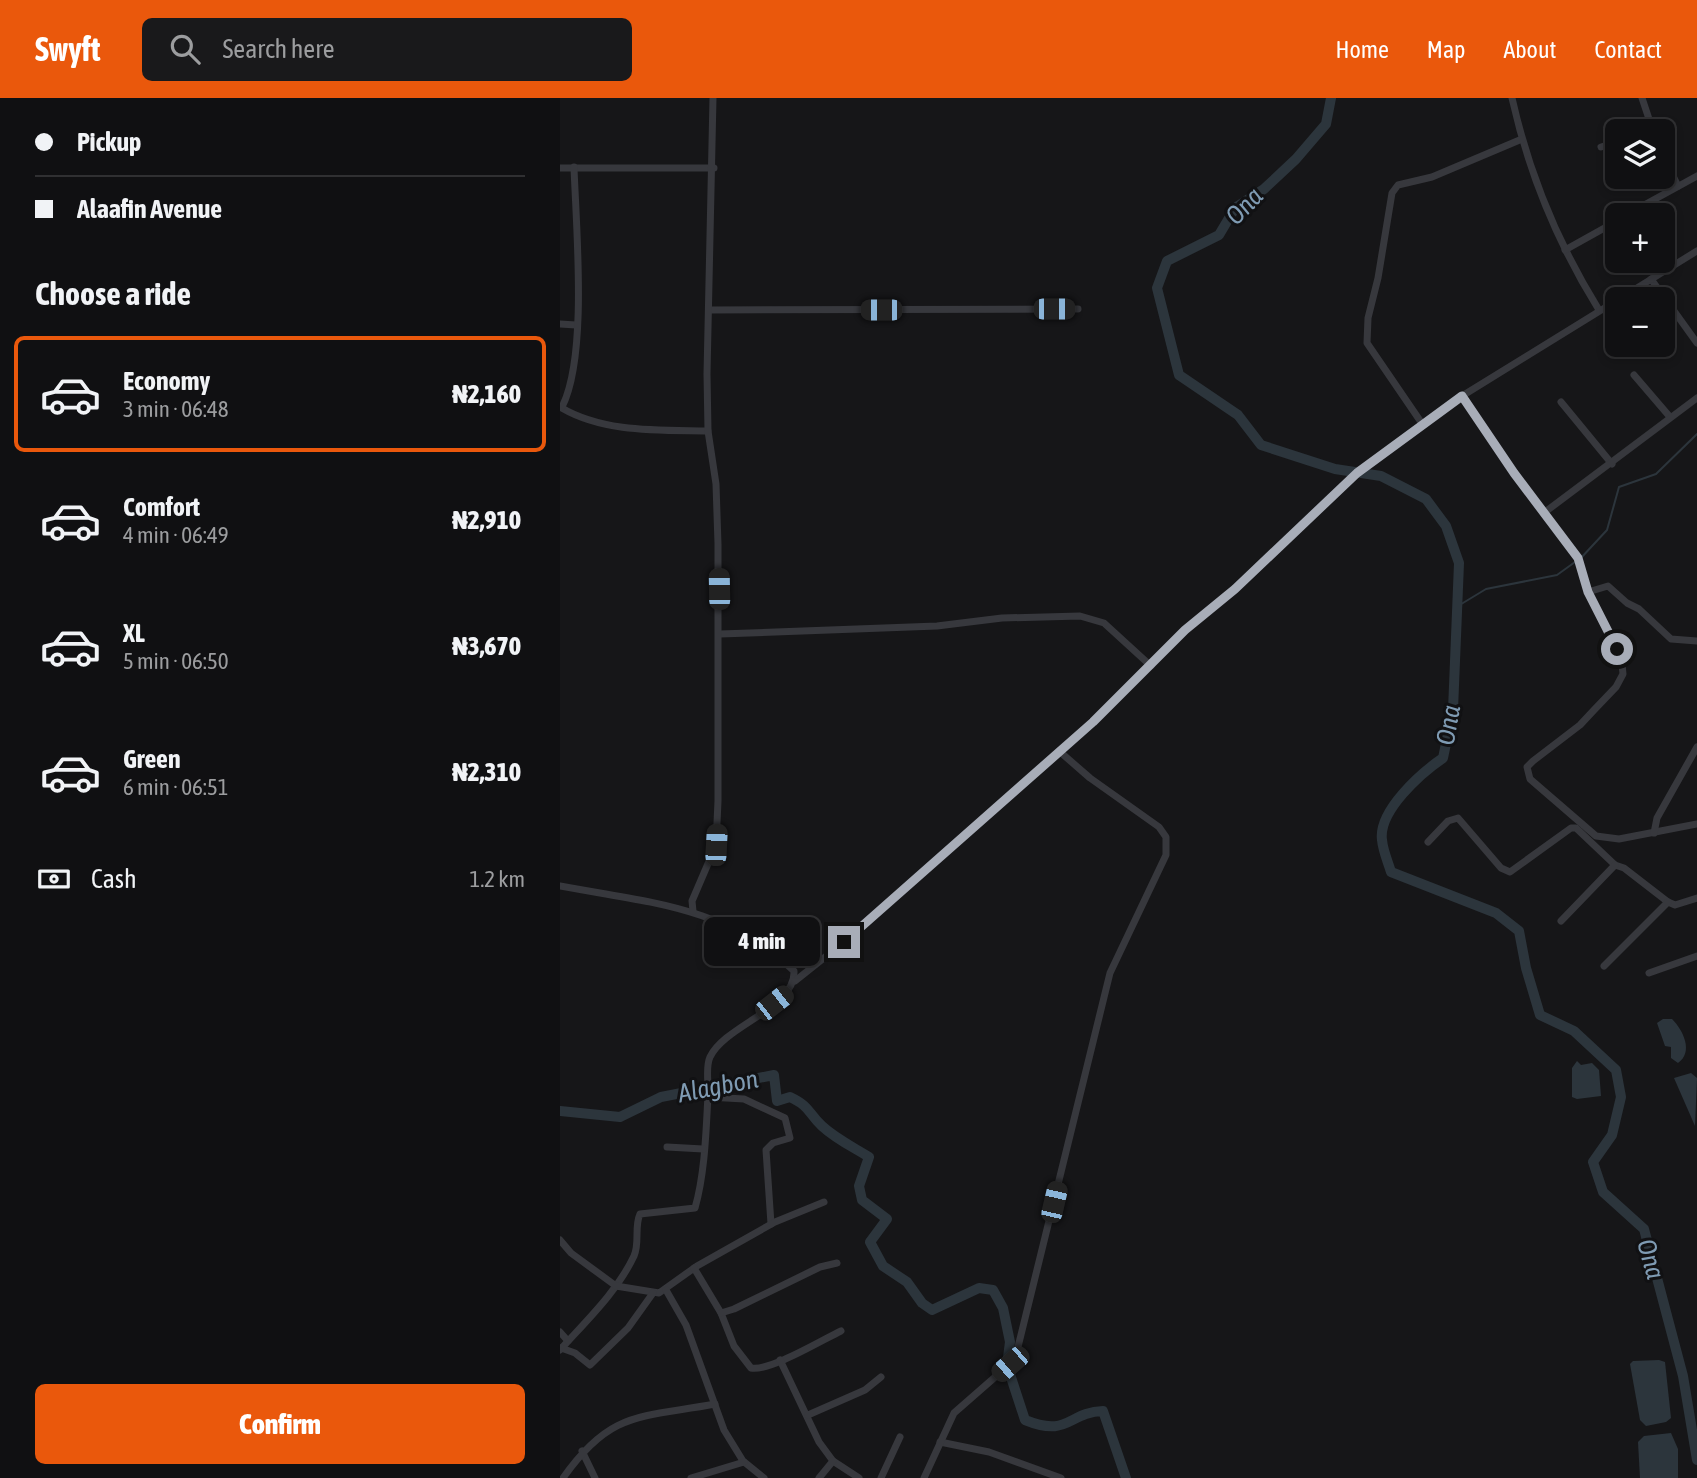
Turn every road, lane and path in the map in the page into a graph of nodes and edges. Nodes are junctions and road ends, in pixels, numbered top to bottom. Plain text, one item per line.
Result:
1 (713, 98) edge
2 (1512, 98) edge
3 (1642, 98) edge
4 (1649, 119) edge
5 (1522, 139) junction
6 (1605, 146) edge
7 (1601, 147) dead end
8 (574, 167) junction
9 (560, 168) edge
10 (714, 168) junction
11 (1697, 176) edge
12 (1675, 180) edge
13 (1678, 186) junction
14 (1648, 203) edge
15 (1605, 227) edge
16 (1565, 250) junction
17 (1697, 251) edge
18 (1651, 279) junction
19 (1078, 309) dead end
20 (709, 310) junction
21 (1599, 310) junction
22 (560, 324) edge
23 (576, 325) junction
24 (1694, 333) edge
25 (1697, 343) edge
26 (1634, 375) dead end
27 (1462, 396) junction
28 (1697, 398) edge
29 (1561, 402) dead end
30 (561, 407) edge
31 (1670, 417) junction
32 (1423, 425) junction
33 (708, 431) junction
34 (1612, 464) junction
35 (1545, 512) junction
36 (1588, 592) junction
37 (720, 634) junction
38 (1697, 641) edge
39 (1151, 666) junction
40 (1697, 747) edge
41 (1059, 751) junction
42 (1697, 824) edge
43 (1654, 833) junction
44 (1602, 837) junction
45 (1428, 842) dead end
46 (1596, 848) junction
47 (1615, 865) junction
48 (560, 886) edge
49 (1697, 898) edge
50 (1668, 902) junction
51 (693, 911) junction
52 (1560, 921) dead end
53 (1697, 956) edge
54 (1604, 966) dead end
55 (1649, 973) dead end
56 (794, 981) junction
57 (708, 1095) junction
58 (667, 1147) dead end
59 (703, 1149) junction
60 (824, 1202) dead end
61 (771, 1224) junction
62 (560, 1240) edge
63 (837, 1263) dead end
64 (694, 1268) junction
65 (616, 1286) junction
66 (666, 1290) junction
67 (653, 1293) junction
68 (721, 1312) junction
69 (841, 1331) dead end
70 (560, 1332) edge
71 (568, 1341) junction
72 (561, 1349) edge
73 (780, 1360) junction
74 (881, 1377) dead end
75 (715, 1404) junction
76 (808, 1415) junction
77 (900, 1437) dead end
78 (940, 1442) junction
79 (582, 1451) junction
80 (833, 1461) junction
81 (744, 1462) junction
82 (563, 1478) edge
83 (595, 1478) edge
84 (691, 1478) edge
85 (764, 1478) edge
86 (819, 1478) edge
87 (859, 1478) edge
88 (881, 1478) edge
89 (924, 1478) edge
90 (1062, 1478) edge

1 - 10 street
2 - 5 street
3 - 4 street
5 - 16 street
5 - 32 street
6 - 7 street
8 - 9 street
8 - 10 street
8 - 23 street
10 - 20 street
11 - 13 street
12 - 13 street
13 - 14 street
15 - 16 street
16 - 21 street
17 - 18 street
18 - 21 street
18 - 24 street
19 - 20 street
20 - 33 street
21 - 27 street
22 - 23 street
23 - 30 street
24 - 25 street
26 - 31 street
27 - 32 street
27 - 35 street
28 - 31 street
29 - 34 street
30 - 33 street
31 - 34 street
32 - 39 street
33 - 37 street
34 - 35 street
35 - 36 street
36 - 38 street
36 - 44 street
37 - 39 street
37 - 51 street
39 - 41 street
40 - 43 street
41 - 56 street
41 - 78 street
42 - 43 street
43 - 44 street
44 - 46 street
45 - 46 street
46 - 47 street
47 - 50 street
47 - 52 street
48 - 51 street
49 - 50 street
50 - 54 street
51 - 56 street
53 - 55 street
56 - 57 street
57 - 59 street
57 - 61 street
58 - 59 street
59 - 65 street
60 - 61 street
61 - 64 street
62 - 65 street
63 - 68 street
64 - 66 street
64 - 68 street
65 - 67 street
65 - 71 street
66 - 67 street
66 - 75 street
67 - 72 street
68 - 73 street
69 - 73 street
70 - 71 street
71 - 72 street
73 - 76 street
74 - 76 street
75 - 79 street
75 - 81 street
76 - 80 street
77 - 88 street
78 - 89 street
78 - 90 street
79 - 82 street
79 - 83 street
80 - 86 street
80 - 87 street
81 - 84 street
81 - 85 street

